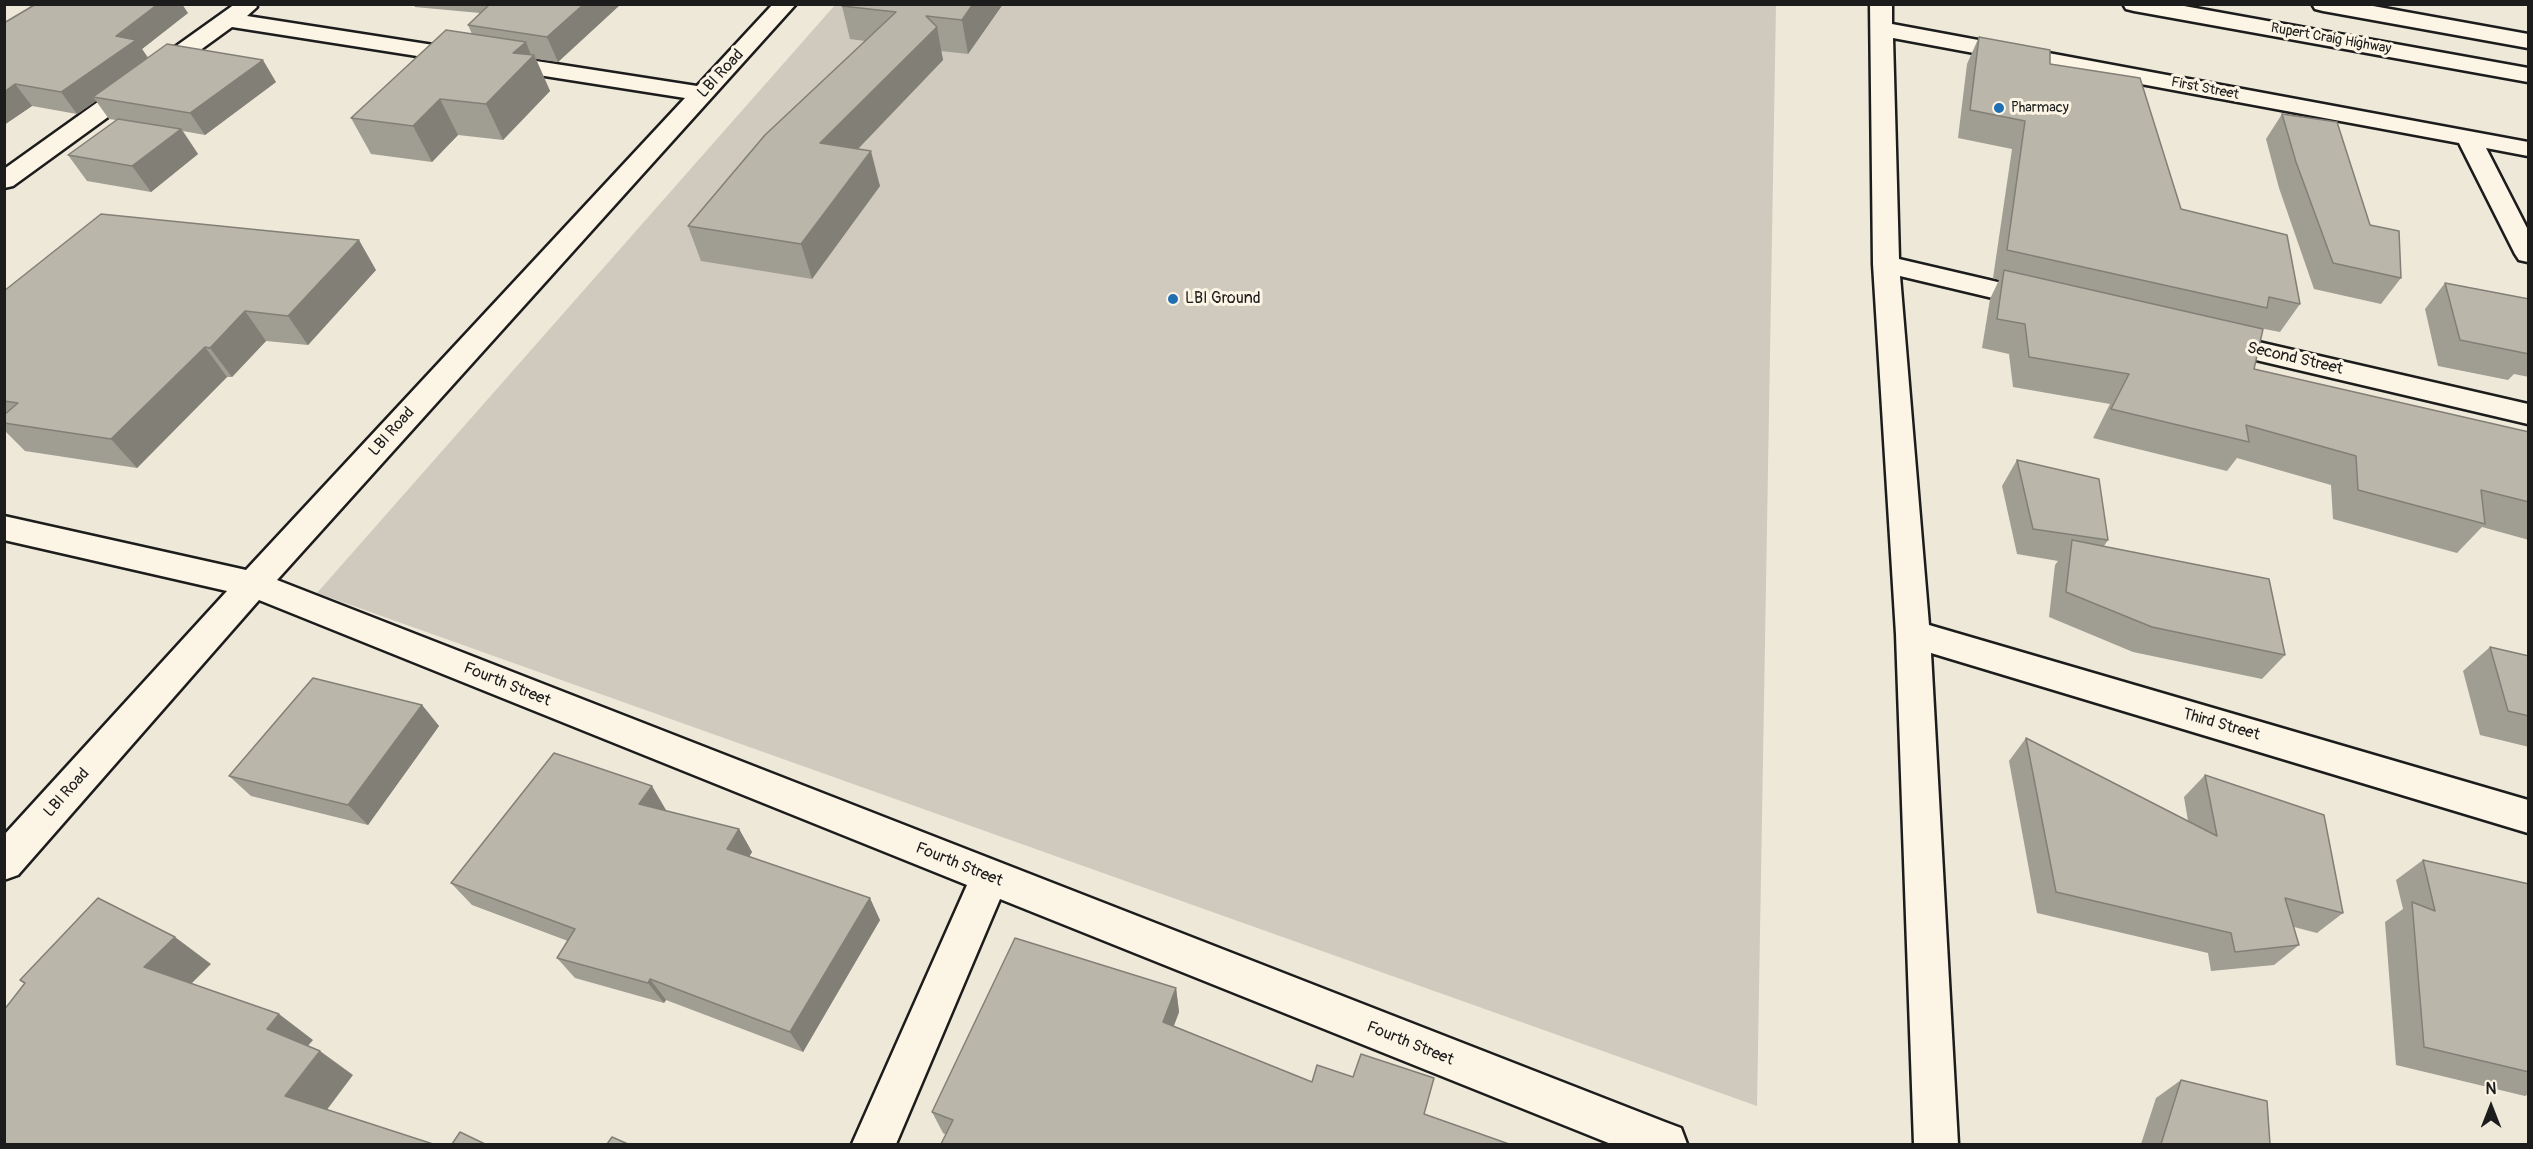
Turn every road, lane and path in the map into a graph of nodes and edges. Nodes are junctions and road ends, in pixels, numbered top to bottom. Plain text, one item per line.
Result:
1 (249, 4) edge
2 (785, 4) edge
3 (2134, 4) edge
4 (2323, 4) edge
5 (1882, 17) edge
6 (228, 20) junction
7 (2529, 41) edge
8 (2529, 75) edge
9 (702, 94) junction
10 (2468, 138) junction
11 (2529, 149) edge
12 (4, 181) edge
13 (2529, 254) edge
14 (1886, 264) junction
15 (2069, 307) edge
16 (2184, 334) edge
17 (2529, 414) edge
18 (4, 528) edge
19 (253, 584) junction
20 (1913, 634) junction
21 (2529, 816) edge
22 (4, 863) edge
23 (990, 877) junction
24 (874, 1144) edge
25 (1665, 1144) edge
26 (1936, 1144) edge

1 - 6 street
2 - 9 street, LBI Road
3 - 8 street, Rupert Craig Highway
4 - 7 street, Rupert Craig Highway
5 - 10 street, First Street
5 - 14 street
6 - 9 street
6 - 12 street
9 - 19 street, LBI Road
10 - 11 street, First Street
10 - 13 street
14 - 15 street
14 - 20 street
16 - 17 street, Second Street
18 - 19 street, Fourth Street
19 - 22 street, LBI Road
19 - 23 street, Fourth Street
20 - 21 street, Third Street
20 - 26 street
23 - 24 street
23 - 25 street, Fourth Street

